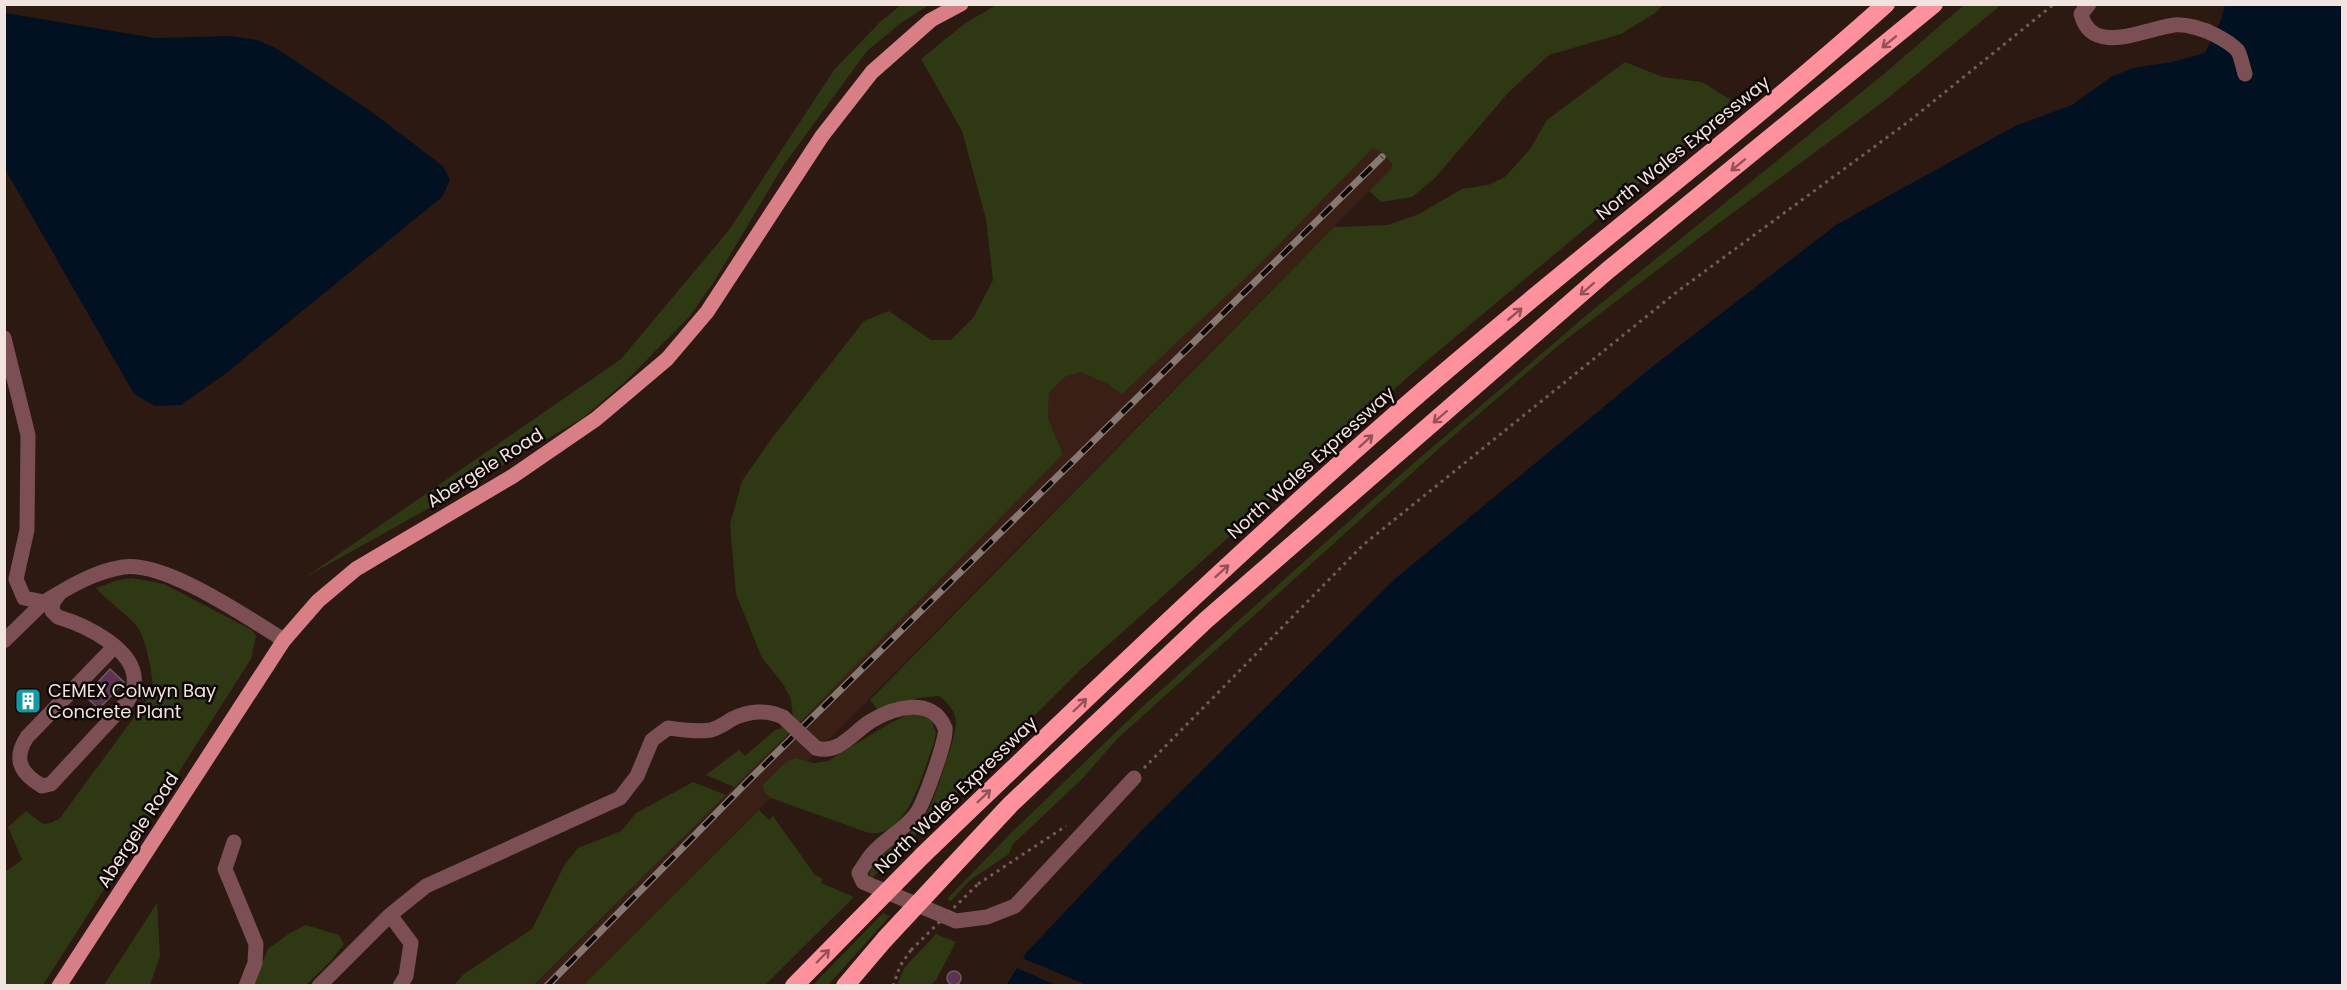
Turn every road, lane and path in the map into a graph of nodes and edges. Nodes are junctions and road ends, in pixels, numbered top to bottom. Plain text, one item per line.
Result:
1 (961, 4) edge
2 (1886, 4) edge
3 (2054, 4) edge
4 (2089, 4) edge
5 (1932, 8) edge
6 (2245, 74) dead end
7 (4, 338) edge
8 (62, 591) junction
9 (44, 602) junction
10 (284, 640) junction
11 (4, 641) edge
12 (114, 647) junction
13 (1134, 778) joint
14 (1073, 822) dead end
15 (234, 842) dead end
16 (390, 915) junction
17 (59, 986) edge
18 (246, 986) edge
19 (319, 986) edge
20 (400, 986) edge
21 (794, 986) edge
22 (845, 986) edge
23 (893, 986) edge

1 - 10 main road, Abergele Road
21 -> 2 highway, North Wales Expressway, bridge
3 - 13 path
4 - 6 lane
5 -> 22 highway, bridge
7 - 9 lane
8 - 9 lane
8 - 10 lane
8 - 12 lane
9 - 11 lane
10 - 17 main road, Abergele Road
12 - 12 lane
13 - 16 lane, bridge
14 - 23 path, bridge
15 - 18 lane
16 - 19 lane
16 - 20 lane

